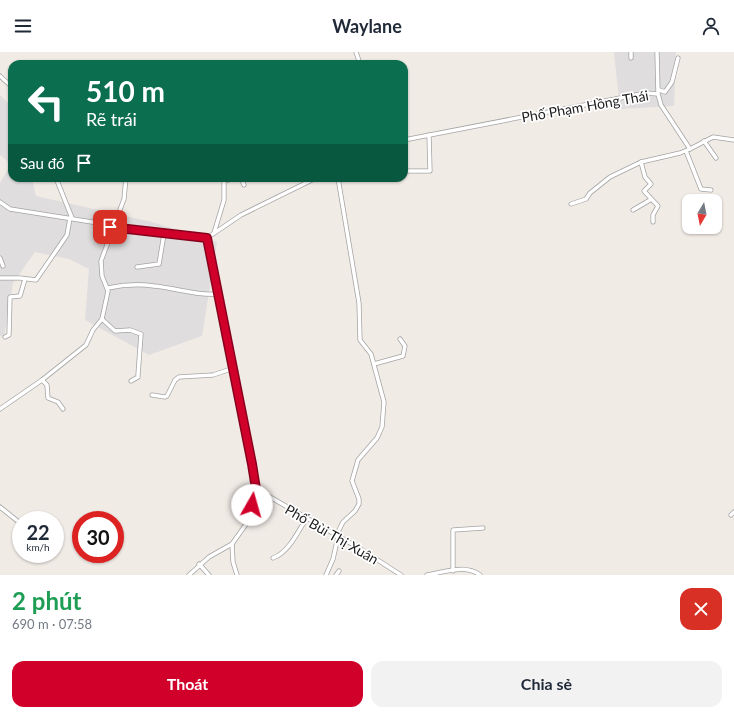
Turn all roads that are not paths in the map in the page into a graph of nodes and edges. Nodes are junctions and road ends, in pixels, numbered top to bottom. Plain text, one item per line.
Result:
1 (631, 52) edge
2 (657, 52) edge
3 (631, 58) dead end
4 (678, 58) dead end
5 (0, 76) edge
6 (8, 83) edge
7 (658, 92) junction
8 (429, 135) junction
9 (408, 139) edge
10 (734, 140) edge
11 (704, 142) junction
12 (688, 150) junction
13 (716, 158) dead end
14 (641, 162) junction
15 (408, 172) edge
16 (58, 182) edge
17 (126, 182) edge
18 (224, 182) edge
19 (243, 182) edge
20 (308, 182) edge
21 (339, 182) edge
22 (244, 185) dead end
23 (711, 190) dead end
24 (650, 200) junction
25 (0, 202) edge
26 (571, 204) dead end
27 (633, 210) dead end
28 (71, 218) junction
29 (653, 222) dead end
30 (113, 228) junction
31 (164, 234) junction
32 (214, 234) junction
33 (207, 238) junction
34 (0, 258) edge
35 (3, 266) dead end
36 (137, 267) dead end
37 (0, 278) edge
38 (25, 279) junction
39 (108, 288) junction
40 (218, 294) junction
41 (102, 319) junction
42 (5, 337) dead end
43 (400, 339) dead end
44 (374, 364) junction
45 (234, 368) junction
46 (42, 380) junction
47 (131, 381) dead end
48 (152, 396) dead end
49 (0, 409) edge
50 (63, 409) dead end
51 (256, 489) junction
52 (0, 507) edge
53 (12, 516) edge
54 (306, 519) junction
55 (482, 528) dead end
56 (337, 536) junction
57 (232, 544) junction
58 (273, 558) dead end
59 (199, 564) junction
60 (339, 571) dead end
61 (452, 571) junction
62 (189, 575) edge
63 (208, 575) edge
64 (237, 575) edge
65 (326, 575) edge
66 (336, 575) edge
67 (401, 575) edge
68 (427, 575) edge
69 (480, 575) edge

1 - 3 street
2 - 7 street
4 - 7 street
5 - 6 street
7 - 8 street, Phố Phạm Hồng Thái
7 - 12 street, Phố Phạm Hồng Thái
8 - 9 street, Phố Phạm Hồng Thái
8 - 15 street
10 - 11 street
11 - 12 street
11 - 13 street
12 - 14 street
12 - 23 street, Phố Phạm Hồng Thái
14 - 24 street
14 - 26 street
16 - 28 street
17 - 30 street
18 - 32 street
19 - 22 street
20 - 32 street
21 - 44 street
24 - 27 street
24 - 29 street
25 - 28 street
28 - 30 street
28 - 38 street
30 - 31 street
30 - 39 street
31 - 33 street
31 - 36 street
32 - 33 street
33 - 40 street
34 - 35 street
37 - 38 street
38 - 42 street
39 - 40 street
39 - 41 street
40 - 45 street
41 - 46 street
41 - 47 street
43 - 44 street
44 - 56 street
45 - 48 street
45 - 51 street
46 - 49 street
46 - 50 street
51 - 54 street, Phố Bùi Thị Xuân
51 - 57 street
52 - 53 street
54 - 56 street, Phố Bùi Thị Xuân
54 - 58 street
55 - 61 street
56 - 65 street
56 - 67 street, Phố Bùi Thị Xuân
57 - 59 street
57 - 64 street
59 - 62 street
59 - 63 street
60 - 66 street
61 - 68 street
61 - 69 street

